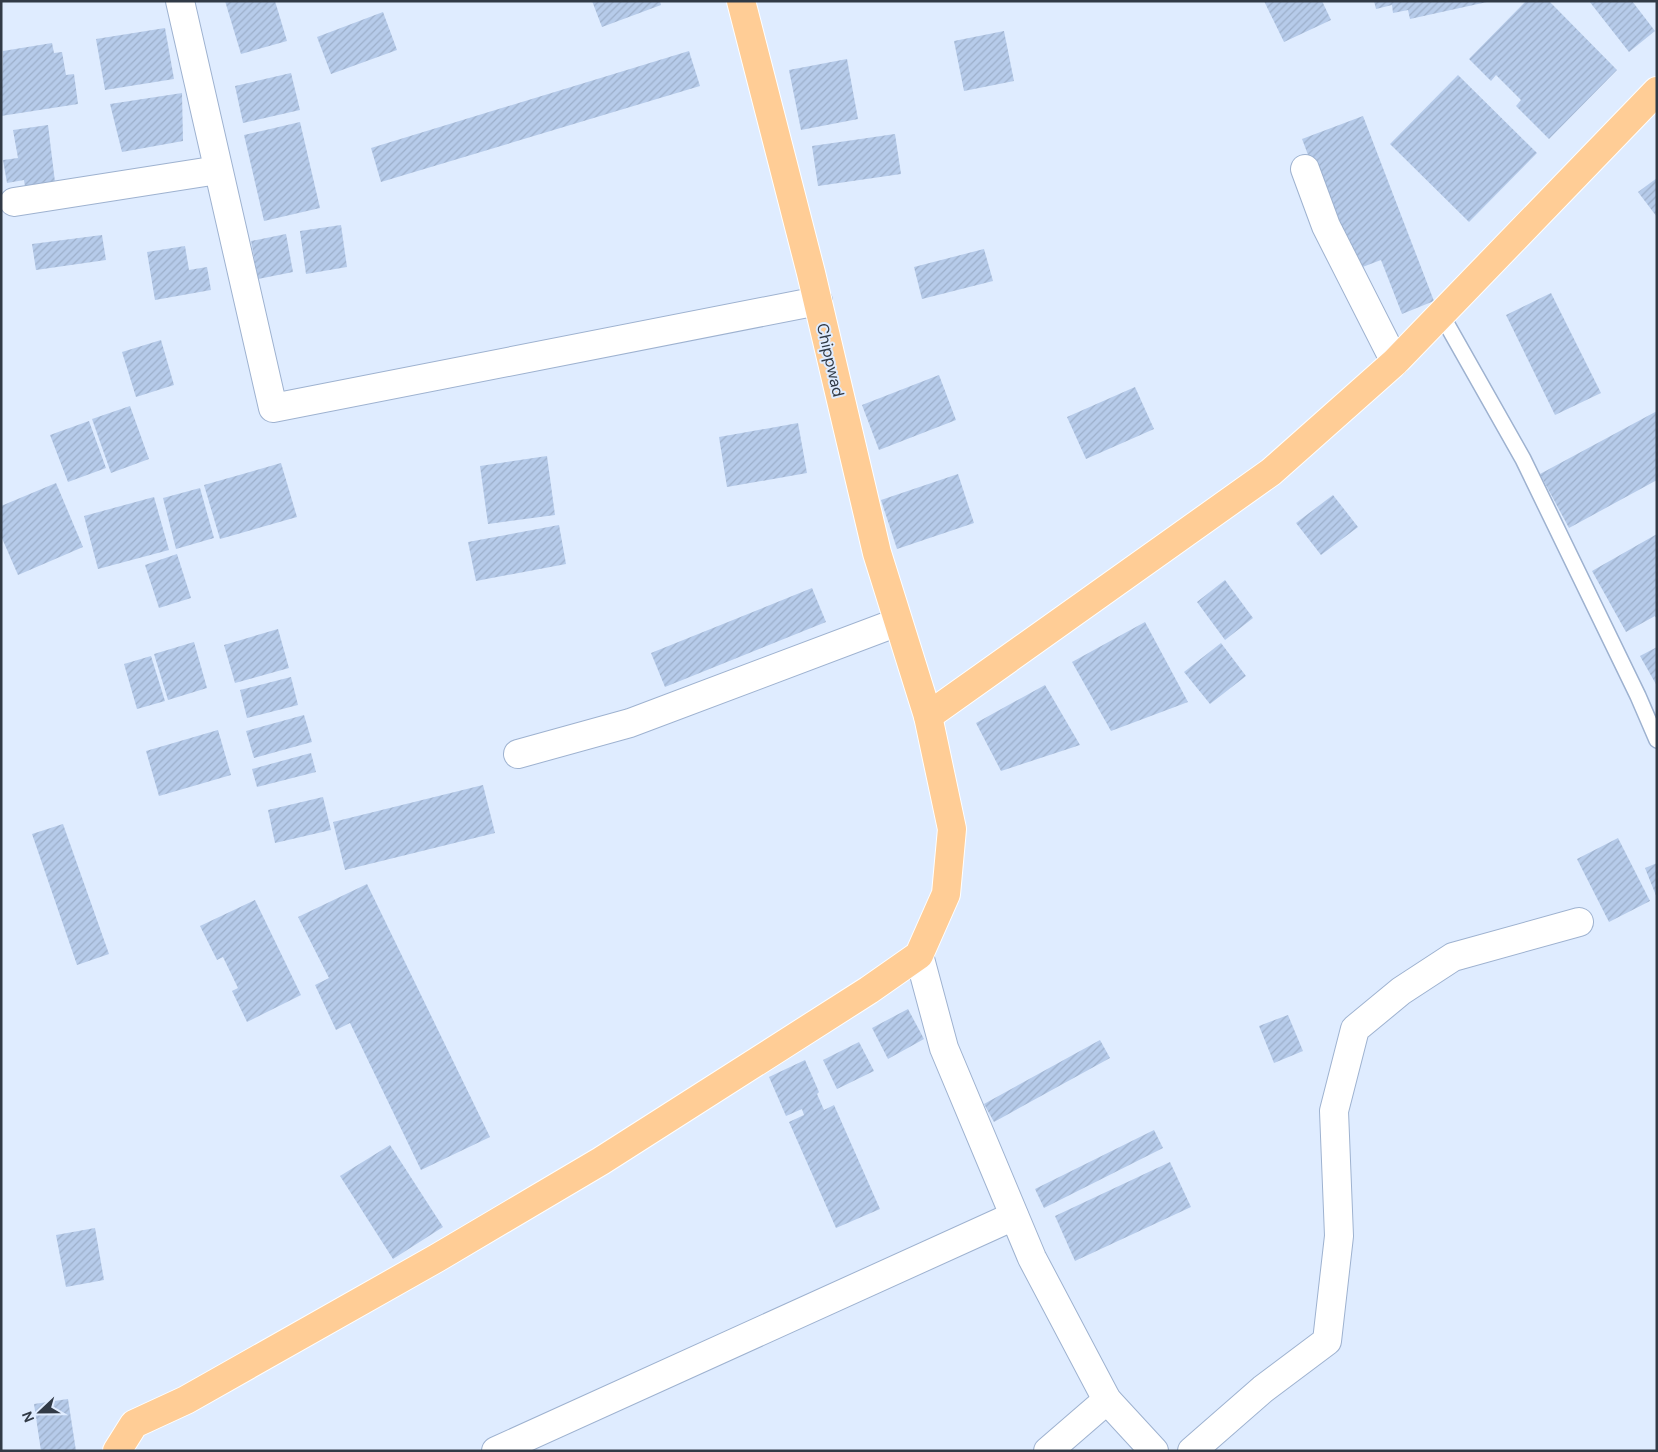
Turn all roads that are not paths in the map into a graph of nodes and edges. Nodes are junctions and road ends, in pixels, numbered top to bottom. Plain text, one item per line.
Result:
1 (180, 1) edge
2 (741, 1) edge
3 (1657, 91) edge
4 (1305, 169) dead end
5 (218, 170) junction
6 (14, 202) dead end
7 (818, 302) junction
8 (1441, 314) junction
9 (1395, 362) junction
10 (898, 622) junction
11 (928, 716) junction
12 (1657, 740) edge
13 (518, 754) dead end
14 (1579, 922) dead end
15 (919, 955) junction
16 (1014, 1216) junction
17 (1107, 1400) junction
18 (117, 1451) edge
19 (496, 1451) edge
20 (1048, 1451) edge
21 (1154, 1451) edge
22 (1192, 1451) edge

1 - 5 street
2 - 7 main road, Chippwad
3 - 8 main road
4 - 9 street
5 - 6 street
5 - 7 street
7 - 10 main road, Chippwad
8 - 9 main road
8 - 12 lane
9 - 11 main road
10 - 11 main road, Chippwad
10 - 13 street
11 - 15 main road, Chippwad
14 - 22 street
15 - 16 street
15 - 18 main road
16 - 17 street
16 - 19 street
17 - 20 street
17 - 21 street

